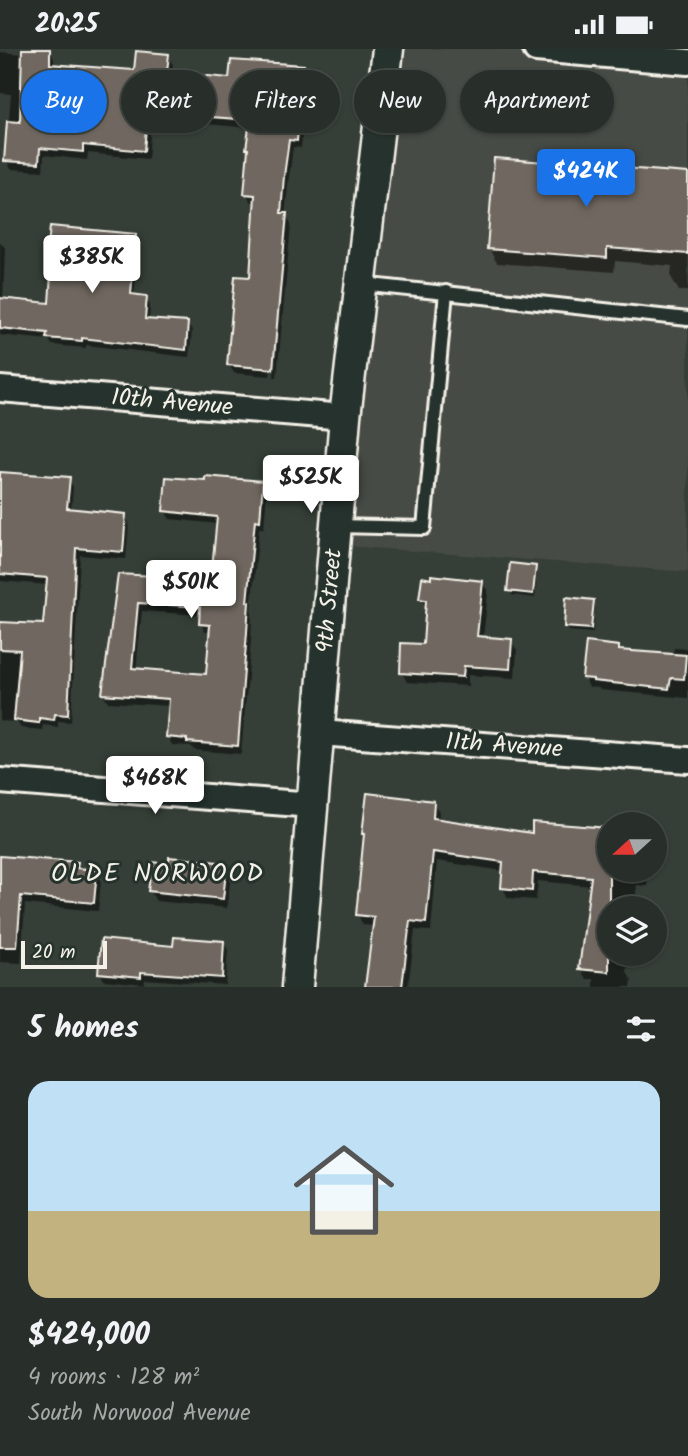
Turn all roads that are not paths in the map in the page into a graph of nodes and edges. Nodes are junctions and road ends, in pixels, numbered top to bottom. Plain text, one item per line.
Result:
1 (388, 49) edge
2 (536, 49) edge
3 (688, 62) edge
4 (360, 283) junction
5 (446, 292) junction
6 (688, 319) edge
7 (0, 389) edge
8 (345, 417) junction
9 (336, 526) junction
10 (319, 733) junction
11 (688, 760) edge
12 (0, 781) edge
13 (313, 805) junction
14 (297, 987) edge

1 - 4 street, 9th Street
2 - 3 street
4 - 5 lane
4 - 8 street, 9th Street
5 - 6 lane
5 - 9 lane
7 - 8 street, 10th Avenue
8 - 9 street, 9th Street
9 - 10 street, 9th Street
10 - 11 street, 11th Avenue
10 - 13 street, 9th Street
12 - 13 street
13 - 14 street, 9th Street

